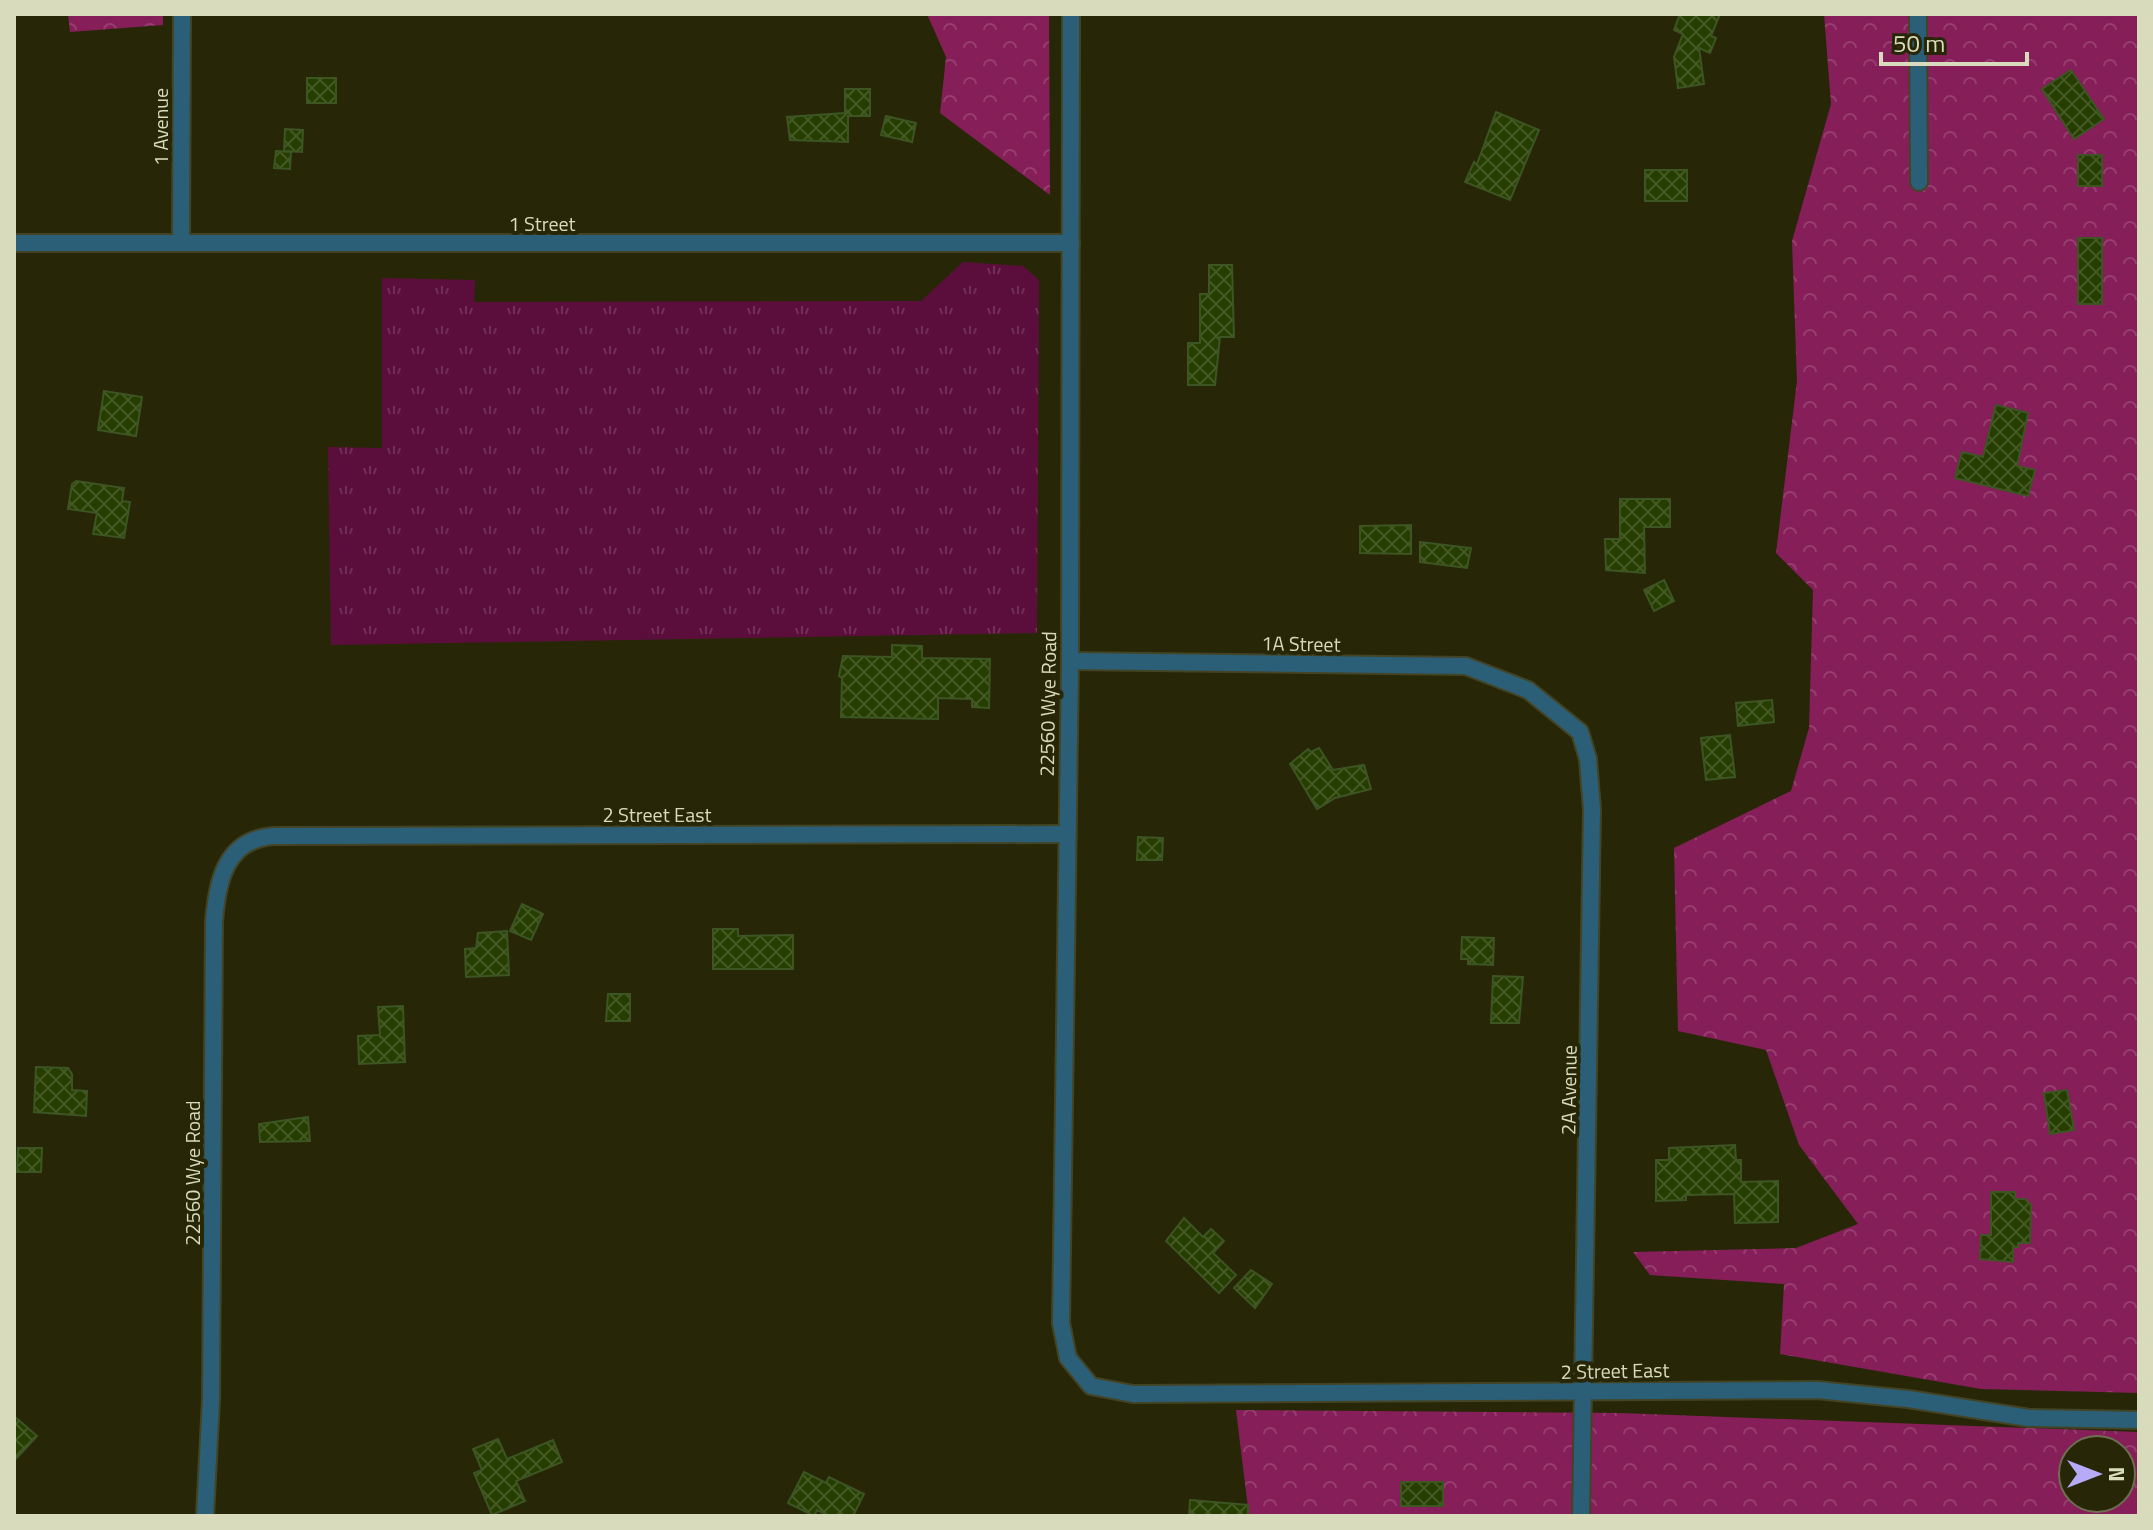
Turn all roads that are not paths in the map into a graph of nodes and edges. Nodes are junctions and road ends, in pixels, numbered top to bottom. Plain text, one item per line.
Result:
1 (182, 14) edge
2 (1071, 14) edge
3 (1918, 14) edge
4 (1919, 182) dead end
5 (181, 240) junction
6 (14, 243) edge
7 (1071, 243) junction
8 (1070, 661) junction
9 (1528, 690) joint
10 (1066, 834) junction
11 (248, 842) joint
12 (1091, 1386) joint
13 (1582, 1392) junction
14 (2139, 1420) edge
15 (205, 1516) edge
16 (1581, 1516) edge

1 - 5 street, 1 Avenue
2 - 7 street, 22560 Wye Road
3 - 4 street
5 - 6 street, 1 Street
5 - 7 street, 1 Street
7 - 8 street, 22560 Wye Road
8 - 9 street, 1A Street
8 - 10 street, 22560 Wye Road
9 - 13 street, 2A Avenue
10 - 11 street, 2 Street East
10 - 12 street, 22560 Wye Road
11 - 15 street, 22560 Wye Road
12 - 13 street, 2 Street East
13 - 14 street, 2 Street East
13 - 16 street, 2A Avenue

